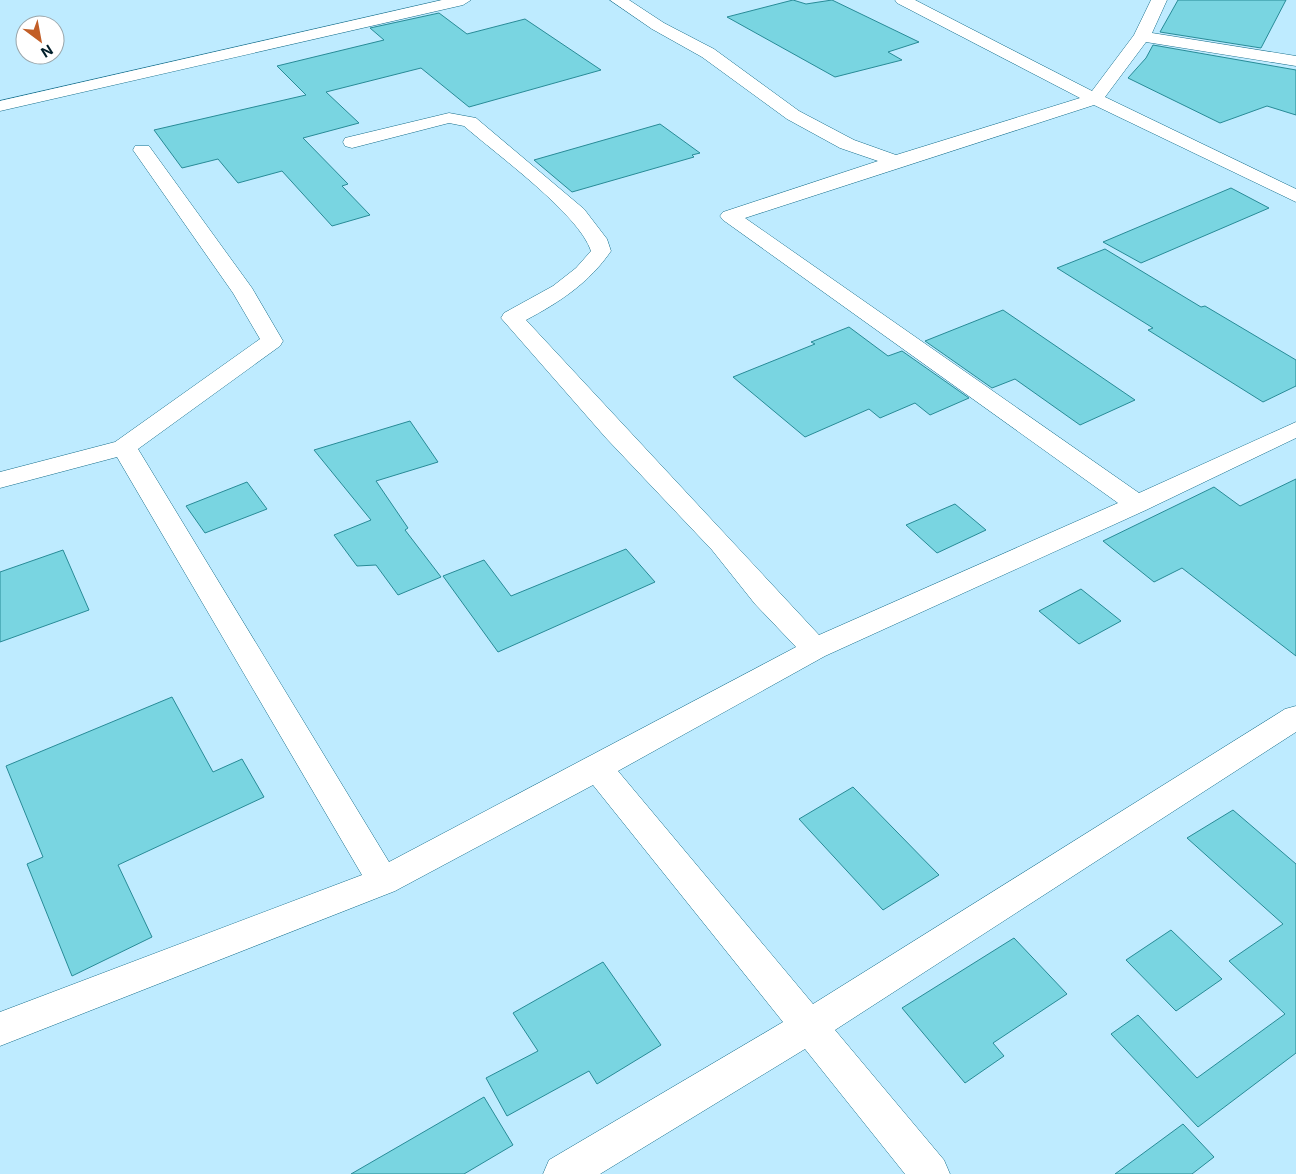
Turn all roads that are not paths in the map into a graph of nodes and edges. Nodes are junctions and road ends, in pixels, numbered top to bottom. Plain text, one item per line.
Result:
1 (463, 0) edge
2 (618, 0) edge
3 (903, 0) edge
4 (1159, 0) edge
5 (1142, 36) junction
6 (1296, 61) edge
7 (1095, 99) junction
8 (0, 106) edge
9 (352, 142) dead end
10 (142, 150) dead end
11 (896, 161) junction
12 (1296, 196) edge
13 (1296, 429) edge
14 (124, 447) junction
15 (0, 480) edge
16 (1137, 504) junction
17 (815, 650) junction
18 (1296, 717) edge
19 (598, 768) junction
20 (383, 881) junction
21 (810, 1026) junction
22 (0, 1029) edge
23 (563, 1174) edge
24 (930, 1174) edge

1 - 8 street
2 - 11 street
3 - 7 street
4 - 5 street
5 - 6 street
5 - 7 street
7 - 11 street
7 - 12 street
9 - 17 street
10 - 14 street
11 - 16 street
13 - 16 street
14 - 15 street
14 - 20 street
16 - 17 street
17 - 19 street
18 - 21 street
19 - 20 street
19 - 21 street
20 - 22 street
21 - 23 street
21 - 24 street

